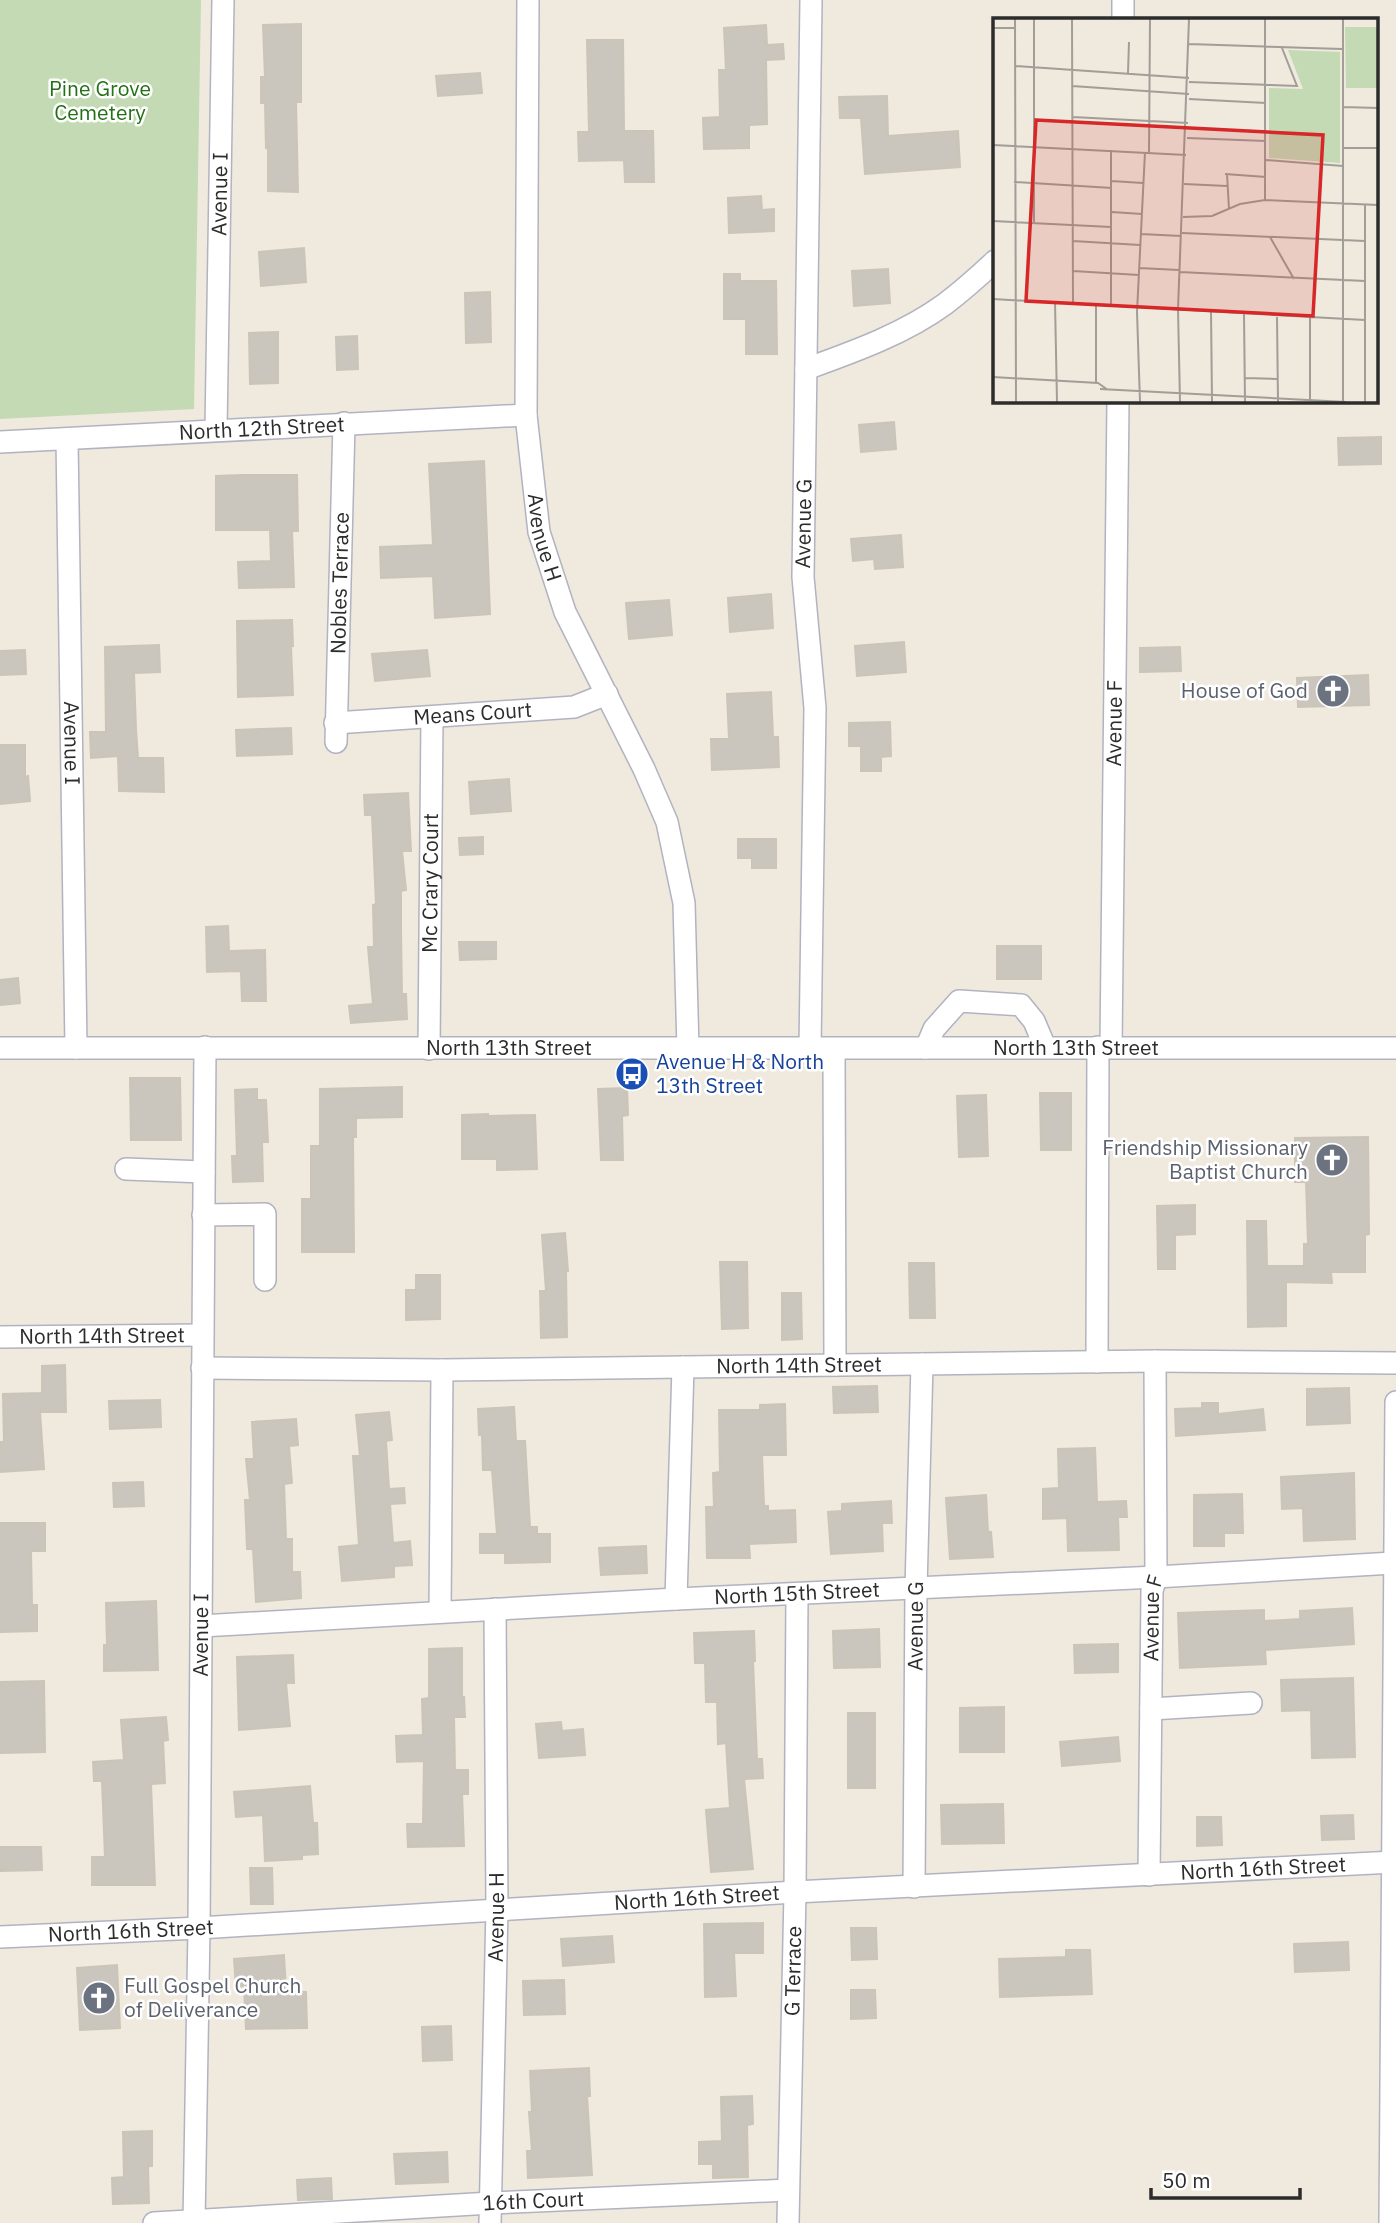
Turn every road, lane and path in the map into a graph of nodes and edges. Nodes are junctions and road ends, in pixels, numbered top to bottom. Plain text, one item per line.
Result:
1 (223, 0) edge
2 (528, 0) edge
3 (811, 0) edge
4 (1123, 0) edge
5 (1123, 18) edge
6 (993, 263) edge
7 (806, 369) junction
8 (1118, 402) edge
9 (526, 415) junction
10 (344, 423) junction
11 (216, 430) junction
12 (66, 439) junction
13 (0, 442) edge
14 (607, 694) junction
15 (432, 717) junction
16 (335, 732) joint
17 (205, 1047) junction
18 (1045, 1047) junction
19 (1104, 1047) junction
20 (0, 1048) edge
21 (76, 1048) junction
22 (810, 1048) junction
23 (926, 1048) junction
24 (1396, 1048) edge
25 (429, 1049) junction
26 (688, 1049) junction
27 (834, 1049) junction
28 (126, 1169) dead end
29 (204, 1171) junction
30 (203, 1215) junction
31 (265, 1280) dead end
32 (202, 1335) junction
33 (0, 1337) edge
34 (1155, 1361) junction
35 (1097, 1362) junction
36 (1396, 1363) edge
37 (922, 1364) junction
38 (835, 1365) junction
39 (683, 1367) junction
40 (202, 1368) junction
41 (442, 1370) junction
42 (1396, 1402) edge
43 (1393, 1563) junction
44 (1156, 1577) junction
45 (916, 1589) junction
46 (797, 1595) junction
47 (676, 1599) junction
48 (495, 1609) junction
49 (440, 1612) junction
50 (201, 1626) junction
51 (1395, 1684) edge
52 (1251, 1703) dead end
53 (1151, 1709) junction
54 (1394, 1862) junction
55 (1149, 1875) junction
56 (915, 1887) junction
57 (795, 1892) junction
58 (497, 1908) junction
59 (200, 1928) junction
60 (0, 1937) edge
61 (1394, 2000) edge
62 (788, 2190) junction
63 (490, 2213) edge
64 (194, 2222) edge
65 (154, 2223) edge
66 (788, 2223) edge
67 (1390, 2223) edge

1 - 11 street, Avenue I
2 - 9 street, Avenue H
3 - 7 street, Avenue G
4 - 5 street
6 - 7 street
7 - 22 street, Avenue G
8 - 19 street, Avenue F
9 - 10 street, North 12th Street
9 - 14 street, Avenue H
10 - 11 street, North 12th Street
10 - 16 street, Nobles Terrace
11 - 12 street, North 12th Street
12 - 13 street, North 12th Street
12 - 21 street, Avenue I
14 - 15 street, Means Court
14 - 26 street, Avenue H
15 - 16 street, Means Court
15 - 25 street, Mc Crary Court
17 - 21 street, North 13th Street
17 - 25 street, North 13th Street
17 - 29 street, Avenue I
18 - 19 street, North 13th Street
18 - 23 street, North 13th Street
18 - 23 street
19 - 24 street, North 13th Street
19 - 35 street, Avenue F
20 - 21 street, North 13th Street
22 - 26 street, North 13th Street
22 - 27 street, North 13th Street
23 - 27 street, North 13th Street
25 - 26 street, North 13th Street
27 - 38 street
28 - 29 street
29 - 30 street, Avenue I
30 - 31 street
30 - 32 street, Avenue I
32 - 33 street, North 14th Street
32 - 40 street, Avenue I
34 - 35 street, North 14th Street
34 - 36 street, North 14th Street
34 - 44 street, Avenue F
35 - 37 street, North 14th Street
37 - 38 street, North 14th Street
37 - 45 street, Avenue G
38 - 39 street, North 14th Street
39 - 41 street, North 14th Street
39 - 47 street
40 - 41 street, North 14th Street
40 - 50 street, Avenue I
41 - 49 street
42 - 43 street
43 - 44 street, North 15th Street
43 - 51 street
44 - 45 street, North 15th Street
44 - 53 street, Avenue F
45 - 46 street, North 15th Street
45 - 56 street, Avenue G
46 - 47 street, North 15th Street
46 - 57 street, G Terrace
47 - 48 street, North 15th Street
48 - 49 street, North 15th Street
48 - 58 street, Avenue H
49 - 50 street, North 15th Street
50 - 59 street, Avenue I
51 - 54 street
52 - 53 street
53 - 55 street, Avenue F
54 - 55 street, North 16th Street
54 - 61 street
55 - 56 street, North 16th Street
56 - 57 street, North 16th Street
57 - 58 street, North 16th Street
57 - 62 street, G Terrace
58 - 59 street, North 16th Street
58 - 63 street, Avenue H
59 - 60 street, North 16th Street
59 - 64 street, Avenue I
61 - 67 street
62 - 63 street, 16th Court
62 - 66 street, G Terrace
63 - 64 street, 16th Court
64 - 65 street, 16th Court

